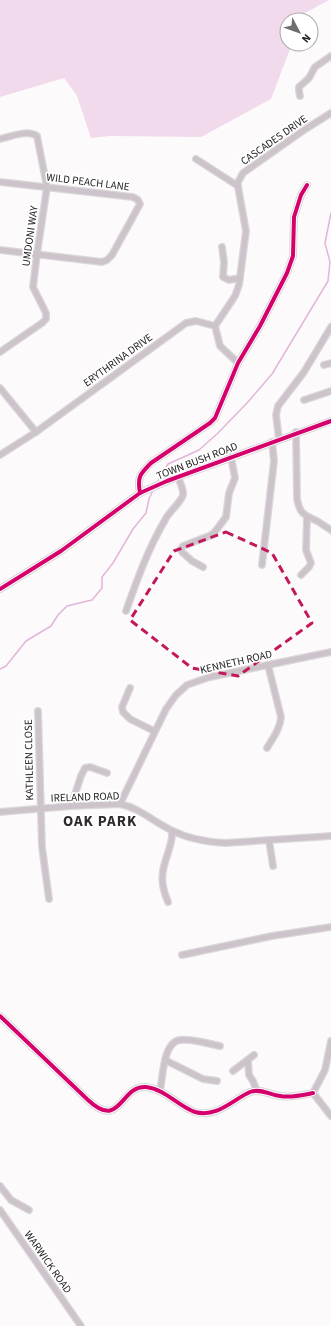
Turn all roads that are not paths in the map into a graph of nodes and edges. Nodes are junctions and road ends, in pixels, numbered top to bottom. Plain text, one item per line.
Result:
1 (331, 56) edge
2 (300, 96) dead end
3 (331, 113) edge
4 (0, 140) edge
5 (196, 159) dead end
6 (0, 182) edge
7 (307, 185) dead end
8 (238, 186) junction
9 (48, 187) junction
10 (222, 247) dead end
11 (0, 250) edge
12 (37, 254) junction
13 (240, 278) junction
14 (215, 326) junction
15 (331, 326) edge
16 (0, 352) edge
17 (238, 363) junction
18 (331, 363) edge
19 (324, 365) dead end
20 (0, 388) edge
21 (331, 391) edge
22 (304, 400) dead end
23 (331, 420) edge
24 (36, 432) junction
25 (296, 432) junction
26 (279, 439) junction
27 (272, 442) junction
28 (0, 455) edge
29 (231, 457) junction
30 (178, 478) junction
31 (140, 493) junction
32 (307, 517) junction
33 (331, 530) edge
34 (262, 565) dead end
35 (203, 567) dead end
36 (301, 575) dead end
37 (0, 589) edge
38 (126, 611) dead end
39 (331, 652) edge
40 (268, 665) junction
41 (130, 688) dead end
42 (38, 711) dead end
43 (154, 731) junction
44 (267, 748) dead end
45 (107, 773) dead end
46 (120, 804) junction
47 (71, 806) junction
48 (40, 809) junction
49 (0, 812) edge
50 (172, 831) junction
51 (331, 836) edge
52 (269, 840) junction
53 (273, 866) dead end
54 (49, 899) dead end
55 (168, 902) dead end
56 (331, 927) edge
57 (182, 955) dead end
58 (0, 1016) edge
59 (331, 1041) edge
60 (220, 1046) dead end
61 (254, 1055) dead end
62 (165, 1060) junction
63 (248, 1061) junction
64 (233, 1071) dead end
65 (217, 1081) dead end
66 (160, 1091) junction
67 (257, 1091) junction
68 (313, 1093) junction
69 (331, 1116) edge
70 (0, 1186) edge
71 (0, 1210) edge
72 (28, 1210) dead end
73 (80, 1326) edge

1 - 2 street
3 - 8 street, CASCADES DRIVE
4 - 9 street, UMDONI WAY
5 - 8 street
6 - 9 street, WILD PEACH LANE
7 - 17 street
8 - 13 street
9 - 12 street, UMDONI WAY
9 - 12 street, WILD PEACH LANE
10 - 13 street
11 - 12 street, WILD PEACH LANE
12 - 16 street, UMDONI WAY
13 - 14 street
14 - 17 street
14 - 24 street, ERYTHRINA DRIVE
15 - 26 street
17 - 31 street
18 - 19 street
20 - 24 street
21 - 22 street
23 - 25 street, TOWN BUSH ROAD
24 - 28 street, ERYTHRINA DRIVE
25 - 26 street, TOWN BUSH ROAD
25 - 32 street
26 - 27 street, TOWN BUSH ROAD
27 - 29 street, TOWN BUSH ROAD
27 - 34 street
29 - 30 street, TOWN BUSH ROAD
29 - 35 street
30 - 31 street, TOWN BUSH ROAD
30 - 38 street
31 - 37 street, TOWN BUSH ROAD
32 - 33 street
32 - 36 street
39 - 40 street, KENNETH ROAD
40 - 43 street, KENNETH ROAD
40 - 44 street
41 - 43 street
42 - 48 street, KATHLEEN CLOSE
43 - 46 street, KENNETH ROAD
45 - 47 street
46 - 47 street, IRELAND ROAD
46 - 50 street, IRELAND ROAD
47 - 48 street, IRELAND ROAD
48 - 49 street, IRELAND ROAD
48 - 54 street, KATHLEEN CLOSE
50 - 52 street, IRELAND ROAD
50 - 55 street
51 - 52 street, IRELAND ROAD
52 - 53 street
56 - 57 street
58 - 66 street
59 - 68 street
60 - 62 street
61 - 63 street
62 - 65 street
62 - 66 street
63 - 64 street
63 - 67 street
66 - 67 street
67 - 68 street
68 - 69 street
70 - 72 street
71 - 73 street, WARWICK ROAD

